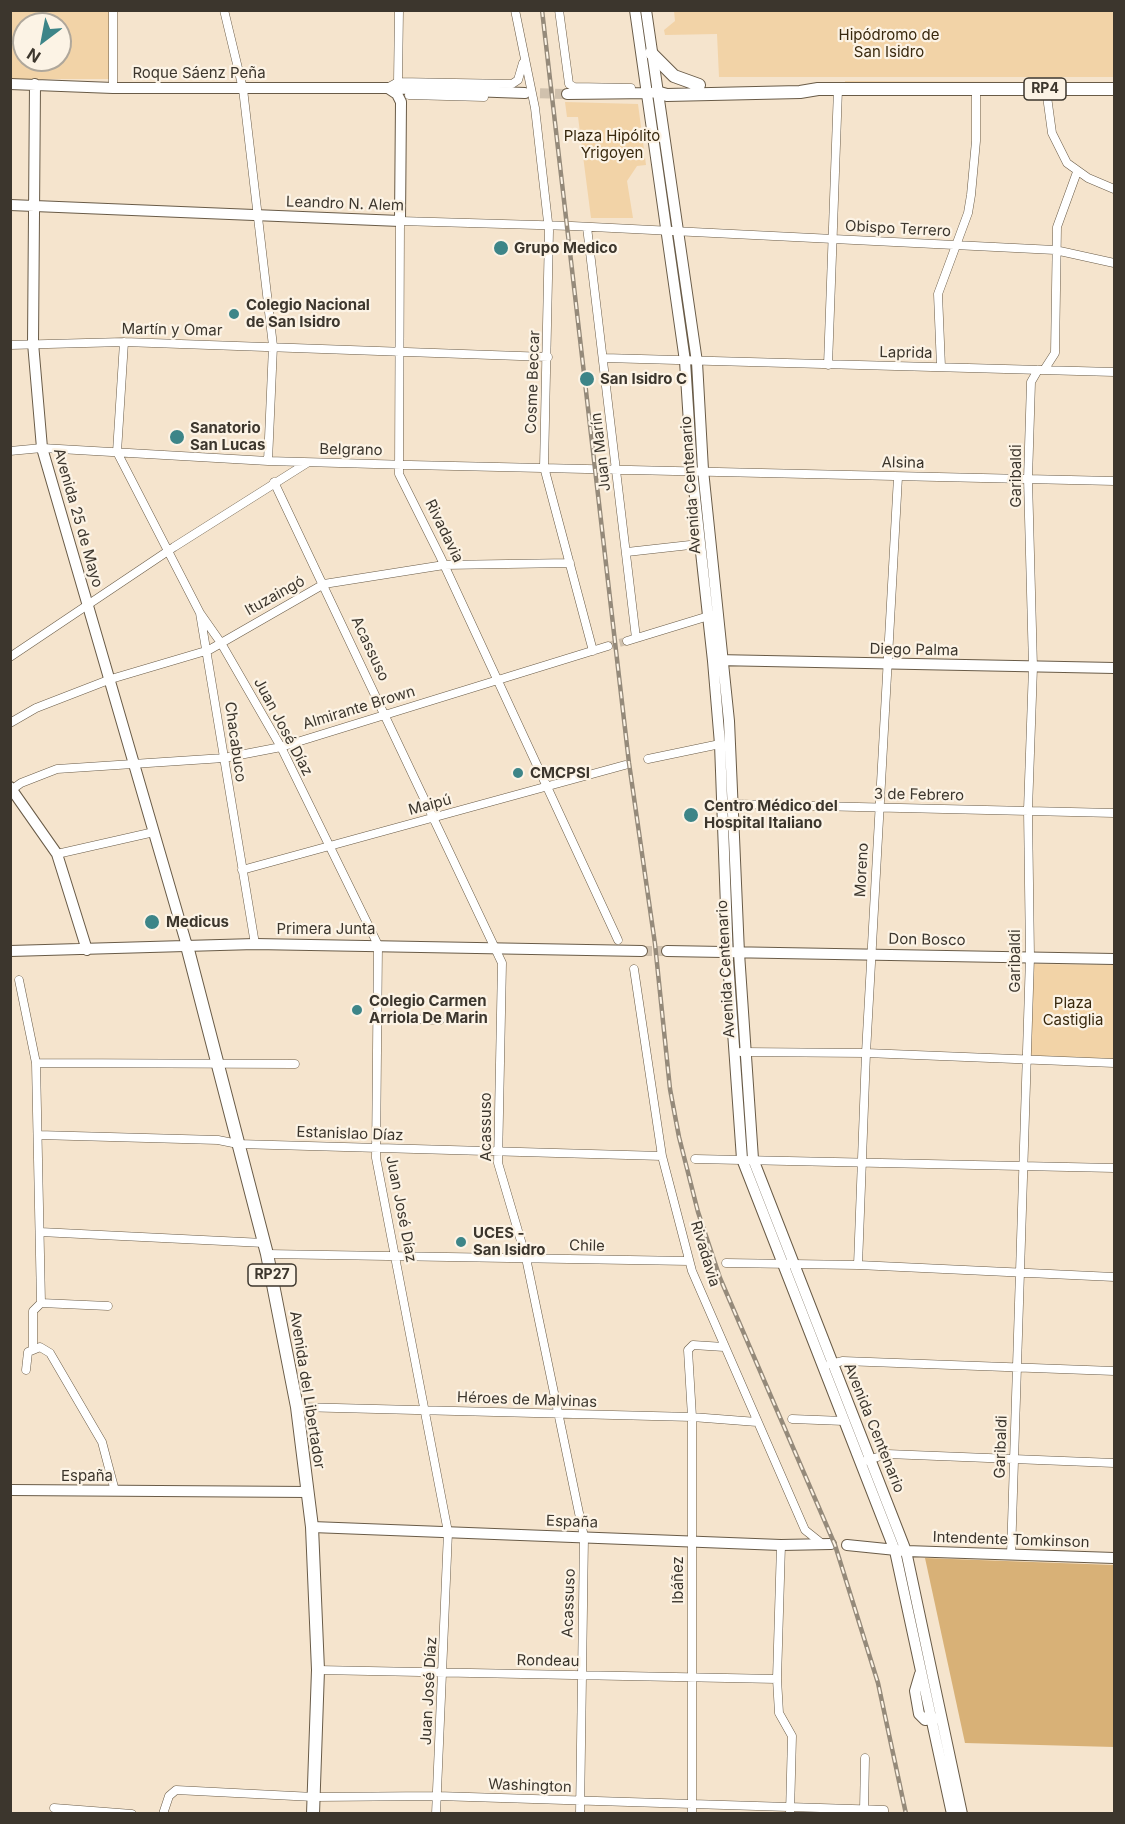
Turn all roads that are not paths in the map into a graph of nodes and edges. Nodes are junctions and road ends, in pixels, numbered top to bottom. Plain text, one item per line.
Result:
1 (113, 10) edge
2 (399, 10) edge
3 (515, 10) edge
4 (559, 10) edge
5 (636, 10) edge
6 (646, 10) edge
7 (227, 12) edge
8 (651, 53) junction
9 (524, 56) junction
10 (10, 84) edge
11 (35, 84) junction
12 (393, 85) junction
13 (699, 86) junction
14 (113, 88) junction
15 (243, 88) junction
16 (818, 89) junction
17 (838, 89) junction
18 (1046, 89) junction
19 (1114, 89) edge
20 (425, 90) junction
21 (976, 90) junction
22 (525, 93) tunnel mouth
23 (651, 93) junction
24 (567, 94) tunnel mouth
25 (405, 98) junction
26 (535, 108) junction
27 (1077, 171) junction
28 (1114, 189) edge
29 (10, 205) edge
30 (33, 206) junction
31 (256, 215) junction
32 (400, 221) junction
33 (549, 226) junction
34 (587, 227) junction
35 (665, 230) junction
36 (678, 231) junction
37 (831, 238) junction
38 (956, 245) junction
39 (1055, 250) junction
40 (1114, 263) edge
41 (124, 342) junction
42 (33, 344) junction
43 (10, 345) edge
44 (273, 346) junction
45 (399, 353) junction
46 (548, 357) junction
47 (604, 358) junction
48 (685, 361) junction
49 (697, 362) junction
50 (828, 365) junction
51 (941, 367) junction
52 (1041, 370) junction
53 (1114, 372) edge
54 (42, 448) junction
55 (10, 451) edge
56 (117, 452) junction
57 (268, 461) junction
58 (308, 462) junction
59 (397, 464) junction
60 (544, 467) junction
61 (617, 470) junction
62 (697, 470) junction
63 (898, 477) junction
64 (1028, 479) junction
65 (1114, 481) edge
66 (274, 482) junction
67 (699, 543) junction
68 (168, 551) junction
69 (627, 552) junction
70 (570, 563) junction
71 (444, 565) junction
72 (324, 584) junction
73 (87, 605) junction
74 (200, 613) junction
75 (712, 615) junction
76 (636, 638) junction
77 (627, 640) tunnel mouth
78 (221, 643) junction
79 (608, 646) tunnel mouth
80 (208, 650) junction
81 (593, 651) junction
82 (10, 657) edge
83 (717, 660) junction
84 (887, 664) junction
85 (1033, 668) junction
86 (1114, 668) edge
87 (111, 679) junction
88 (497, 680) junction
89 (385, 713) junction
90 (10, 723) edge
91 (720, 744) junction
92 (280, 747) junction
93 (224, 758) junction
94 (648, 759) dead end
95 (134, 764) junction
96 (625, 765) dead end
97 (548, 786) junction
98 (11, 789) edge
99 (728, 804) junction
100 (879, 808) junction
101 (1028, 810) junction
102 (1114, 813) edge
103 (434, 818) junction
104 (154, 832) junction
105 (329, 846) junction
106 (57, 854) junction
107 (242, 870) junction
108 (618, 940) dead end
109 (255, 944) junction
110 (378, 945) junction
111 (187, 946) junction
112 (496, 947) junction
113 (87, 950) junction
114 (10, 951) edge
115 (642, 951) tunnel mouth
116 (667, 951) tunnel mouth
117 (733, 952) junction
118 (871, 955) junction
119 (1030, 957) junction
120 (1114, 959) edge
121 (634, 969) dead end
122 (19, 980) dead end
123 (377, 1018) junction
124 (440, 1020) dead end
125 (741, 1052) junction
126 (866, 1053) junction
127 (1028, 1060) junction
128 (218, 1062) junction
129 (36, 1064) junction
130 (295, 1064) dead end
131 (1114, 1064) edge
132 (38, 1135) junction
133 (238, 1144) junction
134 (375, 1148) junction
135 (497, 1152) junction
136 (662, 1156) junction
137 (695, 1159) dead end
138 (747, 1159) junction
139 (862, 1162) junction
140 (1024, 1166) junction
141 (1114, 1168) edge
142 (40, 1232) junction
143 (266, 1248) junction
144 (396, 1255) junction
145 (526, 1258) junction
146 (689, 1262) junction
147 (726, 1263) dead end
148 (783, 1264) junction
149 (795, 1265) junction
150 (858, 1265) junction
151 (1019, 1273) junction
152 (1114, 1277) edge
153 (41, 1303) junction
154 (108, 1306) dead end
155 (724, 1347) junction
156 (33, 1348) junction
157 (828, 1365) junction
158 (1018, 1366) junction
159 (26, 1370) dead end
160 (1114, 1371) edge
161 (297, 1407) junction
162 (426, 1411) junction
163 (558, 1415) junction
164 (692, 1417) junction
165 (792, 1419) dead end
166 (844, 1421) junction
167 (757, 1422) junction
168 (1014, 1460) junction
169 (865, 1461) junction
170 (1114, 1463) edge
171 (10, 1490) edge
172 (115, 1491) junction
173 (308, 1492) junction
174 (312, 1527) junction
175 (806, 1530) junction
176 (448, 1532) junction
177 (584, 1538) junction
178 (692, 1541) junction
179 (798, 1543) junction
180 (825, 1543) joint
181 (781, 1545) junction
182 (847, 1545) dead end
183 (901, 1551) junction
184 (1011, 1555) junction
185 (1114, 1558) edge
186 (318, 1670) junction
187 (444, 1673) junction
188 (580, 1675) junction
189 (692, 1677) junction
190 (777, 1679) junction
191 (936, 1718) junction
192 (865, 1758) dead end
193 (436, 1796) junction
194 (314, 1797) junction
195 (580, 1801) junction
196 (54, 1808) dead end
197 (692, 1809) edge
198 (864, 1810) junction
199 (790, 1811) edge
200 (884, 1812) edge
201 (132, 1814) edge
202 (163, 1814) edge
203 (313, 1814) edge
204 (436, 1814) edge
205 (580, 1814) edge
206 (952, 1814) edge
207 (962, 1814) edge

1 - 14 street
2 - 12 street
3 - 9 street, Cosme Beccar
4 - 23 street
5 - 23 main road
6 - 8 main road
7 - 15 street
8 - 13 main road
8 - 23 main road
9 - 12 street, Roque Sáenz Peña
9 - 26 street, Cosme Beccar
10 - 11 main road, Roque Sáenz Peña
11 - 14 main road, Roque Sáenz Peña
11 - 30 main road, Avenida 25 de Mayo / RP27
12 - 15 main road, Roque Sáenz Peña
12 - 20 main road, Roque Sáenz Peña
12 - 25 main road
13 - 16 main road, RP4
13 - 23 main road, RP4
14 - 15 main road, Roque Sáenz Peña
15 - 31 street
16 - 17 main road, RP4
16 - 23 main road, RP4
17 - 21 main road, RP4
17 - 37 street
18 - 19 main road, RP4
18 - 21 main road, RP4
18 - 27 street
20 - 22 main road, Roque Sáenz Peña
20 - 25 main road
21 - 38 street
23 - 24 main road, RP4
23 - 35 main road, Avenida Centenario
23 - 36 main road, Avenida Centenario
25 - 26 street
25 - 32 main road, Rivadavia
26 - 33 street, Cosme Beccar
27 - 28 street
27 - 39 street, Garibaldi
29 - 30 main road, Leandro N. Alem
30 - 31 main road, Leandro N. Alem
30 - 42 main road, Avenida 25 de Mayo / RP27
31 - 32 main road, Leandro N. Alem
31 - 44 street
32 - 33 street, Leandro N. Alem
32 - 45 street, Rivadavia
33 - 34 street, Leandro N. Alem
33 - 46 street, Cosme Beccar
34 - 35 street, Leandro N. Alem
34 - 47 street, Juan Marín
35 - 36 street, Leandro N. Alem
35 - 48 main road, Avenida Centenario
36 - 37 street, Obispo Terrero
36 - 49 main road, Avenida Centenario
37 - 38 street, Obispo Terrero
37 - 50 street
38 - 39 street, Obispo Terrero
38 - 51 street
39 - 40 street, Obispo Terrero
39 - 52 street, Garibaldi
41 - 42 street, Martín y Omar
41 - 44 street, Martín y Omar
41 - 56 street
42 - 43 street, Martín y Omar
42 - 54 main road, Avenida 25 de Mayo / RP27
44 - 45 street, Martín y Omar
44 - 57 street
45 - 46 street, Martín y Omar
45 - 59 street, Rivadavia
46 - 60 street, Cosme Beccar
47 - 48 street
47 - 61 street, Juan Marín
48 - 49 street
48 - 62 main road, Avenida Centenario
49 - 50 street, Laprida
49 - 62 main road, Avenida Centenario
50 - 51 street, Laprida
51 - 52 street, Laprida
52 - 53 street, Laprida
52 - 64 street, Garibaldi
54 - 55 street, Belgrano
54 - 56 street, Belgrano
54 - 73 main road, Avenida 25 de Mayo / RP27
56 - 57 street, Belgrano
56 - 68 street, Chacabuco
57 - 58 street, Belgrano
58 - 59 street, Belgrano
58 - 66 street
59 - 60 street, Belgrano
59 - 71 street, Rivadavia
60 - 61 street, Belgrano
60 - 70 street, Cosme Beccar
61 - 62 street, Belgrano
61 - 69 street, Juan Marín
62 - 63 street, Alsina
62 - 67 main road, Avenida Centenario
62 - 75 main road, Avenida Centenario
63 - 64 street, Alsina
63 - 84 street, Moreno
64 - 65 street, Alsina
64 - 85 street, Garibaldi
66 - 68 street
66 - 72 street, Acassuso
67 - 69 street
67 - 75 main road, Avenida Centenario
68 - 73 street
68 - 74 street, Chacabuco
69 - 76 street, Juan Marín
70 - 71 street, Ituzaingó
70 - 81 street, Cosme Beccar
71 - 72 street, Ituzaingó
71 - 88 street, Rivadavia
72 - 78 street, Ituzaingó
72 - 89 street, Acassuso
73 - 82 street
73 - 87 main road, Avenida 25 de Mayo / RP27
74 - 78 street, Juan José Díaz
74 - 80 street, Chacabuco
75 - 76 street
75 - 83 main road, Avenida Centenario
76 - 77 street
78 - 80 street, Ituzaingó
78 - 92 street, Juan José Díaz
79 - 81 street, Almirante Brown
80 - 87 street, Ituzaingó
80 - 93 street, Chacabuco
81 - 88 street, Almirante Brown
83 - 84 main road, Diego Palma
83 - 91 main road, Avenida Centenario
83 - 99 main road, Avenida Centenario
84 - 85 main road, Diego Palma
84 - 100 street, Moreno
85 - 86 main road, Diego Palma
85 - 101 street, Garibaldi
87 - 90 street, Ituzaingó
87 - 95 main road, Avenida 25 de Mayo / RP27
88 - 89 street, Almirante Brown
88 - 97 street, Rivadavia
89 - 92 street, Almirante Brown
89 - 103 street, Acassuso
91 - 94 street
91 - 99 main road, Avenida Centenario
92 - 93 street, Almirante Brown
92 - 105 street, Juan José Díaz
93 - 95 street, Almirante Brown
93 - 107 street, Chacabuco
95 - 98 street, Almirante Brown
95 - 104 main road, Avenida 25 de Mayo / RP27
96 - 97 street, Maipú
97 - 103 street, Maipú
97 - 108 street, Rivadavia
98 - 106 main road
99 - 100 street, 3 de Febrero
99 - 117 main road, Avenida Centenario
100 - 101 street, 3 de Febrero
100 - 118 street, Moreno
101 - 102 street, 3 de Febrero
101 - 119 street, Garibaldi
103 - 105 street, Maipú
103 - 112 street, Acassuso
104 - 106 street
104 - 111 main road, Avenida 25 de Mayo / RP27
105 - 107 street, Maipú
105 - 110 street, Juan José Díaz
106 - 113 main road
107 - 109 street, Chacabuco
109 - 110 main road, Primera Junta
109 - 111 main road, Primera Junta
110 - 112 main road, Primera Junta
110 - 123 street, Juan José Díaz
111 - 113 main road, Primera Junta
111 - 128 main road, Avenida del Libertador / RP27
112 - 115 main road, Primera Junta
112 - 135 street, Acassuso
113 - 114 main road, Primera Junta
116 - 117 main road
117 - 118 main road, Don Bosco
117 - 125 main road, Avenida Centenario
118 - 119 main road, Don Bosco
118 - 126 street, Moreno
119 - 120 main road, Don Bosco
119 - 127 street, Garibaldi
121 - 136 street, Rivadavia
122 - 129 street
123 - 124 street
123 - 134 street, Juan José Díaz
125 - 126 street
125 - 138 main road, Avenida Centenario
126 - 127 street
126 - 139 street, Moreno
127 - 131 street
127 - 140 street, Garibaldi
128 - 129 street
128 - 130 street
128 - 133 main road, Avenida del Libertador / RP27
129 - 132 street
132 - 133 street, Estanislao Díaz
132 - 142 street
133 - 134 street, Estanislao Díaz
133 - 143 main road, Avenida del Libertador / RP27
134 - 135 street, Estanislao Díaz
134 - 144 street, Juan José Díaz
135 - 136 street, Estanislao Díaz
135 - 145 street, Acassuso
136 - 146 street, Rivadavia
137 - 138 street
138 - 139 street
138 - 148 main road, Avenida Centenario
138 - 149 main road, Avenida Centenario
139 - 140 street
139 - 150 street, Moreno
140 - 141 street
140 - 151 street, Garibaldi
142 - 143 street, Chile
142 - 153 street
143 - 144 street, Chile
143 - 161 main road, Avenida del Libertador / RP27
144 - 145 street, Chile
144 - 162 street, Juan José Díaz
145 - 146 street, Chile
145 - 163 street, Acassuso
146 - 155 street, Rivadavia
147 - 148 street
148 - 149 street
148 - 157 main road, Avenida Centenario
149 - 150 street
149 - 157 main road, Avenida Centenario
150 - 151 street
151 - 152 street
151 - 158 street, Garibaldi
153 - 154 street
153 - 156 street
155 - 164 street, Ibáñez
155 - 167 street, Rivadavia
156 - 159 street
156 - 172 street
157 - 158 street
157 - 166 main road, Avenida Centenario
157 - 169 main road, Avenida Centenario
158 - 160 street
158 - 168 street, Garibaldi
161 - 162 street, Héroes de Malvinas
161 - 173 main road, Avenida del Libertador / RP27
162 - 163 street, Héroes de Malvinas
162 - 176 street, Juan José Díaz
163 - 164 street, Héroes de Malvinas
163 - 177 street, Acassuso
164 - 167 street, Héroes de Malvinas
164 - 178 street, Ibáñez
165 - 166 street
166 - 169 main road, Avenida Centenario
167 - 175 street, Rivadavia
168 - 169 street
168 - 170 street
168 - 184 street, Garibaldi
169 - 183 main road, Avenida Centenario
171 - 172 main road, España
172 - 173 main road, España
173 - 174 main road, Avenida del Libertador / RP27
174 - 176 main road, España
174 - 186 main road, Avenida del Libertador / RP27
175 - 179 street
175 - 180 street, Rivadavia
176 - 177 main road, España
176 - 187 street, Juan José Díaz
177 - 178 main road, España
177 - 188 street, Acassuso
178 - 181 main road, España
178 - 189 street, Ibáñez
179 - 180 main road, España
179 - 181 main road, España
181 - 190 street
182 - 183 main road
183 - 184 main road, Intendente Tomkinson
183 - 191 main road, Avenida Centenario
183 - 191 main road, Avenida Centenario
184 - 185 main road, Intendente Tomkinson
186 - 187 street, Rondeau
186 - 194 main road, Avenida del Libertador / RP27
187 - 188 street, Rondeau
187 - 193 street, Juan José Díaz
188 - 189 street, Rondeau
188 - 195 street, Acassuso
189 - 190 street, Rondeau
189 - 197 street, Ibáñez
190 - 199 street
191 - 206 main road, Avenida Centenario
191 - 207 main road, Avenida Centenario
192 - 198 street
193 - 194 street, Washington
193 - 195 street, Washington
193 - 204 street, Juan José Díaz
194 - 202 street, Washington
194 - 203 main road, Avenida del Libertador / RP27
195 - 197 street, Washington
195 - 205 street, Acassuso
196 - 201 street
197 - 199 street, Washington
198 - 199 street, Washington
198 - 200 street, Washington

